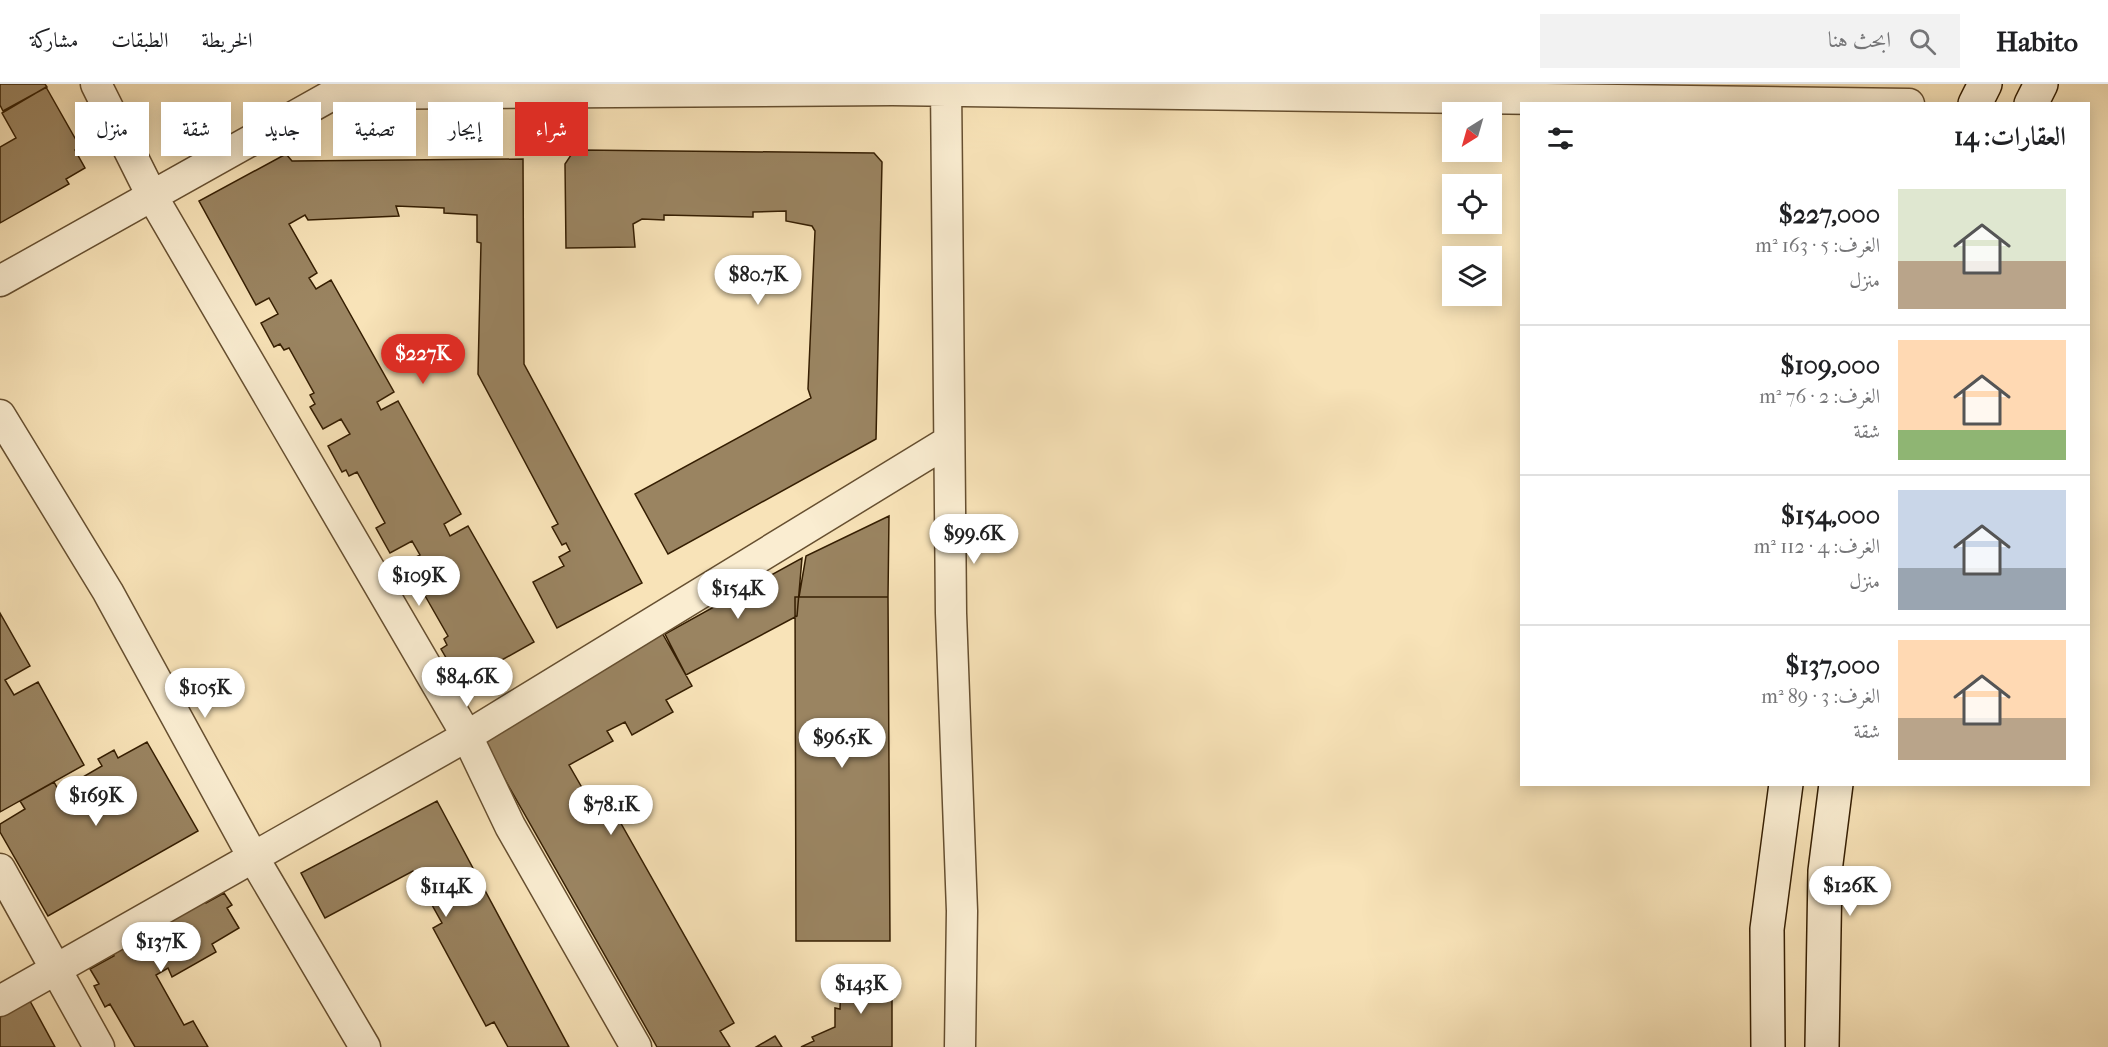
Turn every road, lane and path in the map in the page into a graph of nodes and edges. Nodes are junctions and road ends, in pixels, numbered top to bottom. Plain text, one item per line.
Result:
1 (96, 84) edge
2 (1985, 84) edge
3 (2041, 84) edge
4 (946, 87) edge
5 (334, 89) edge
6 (1338, 90) edge
7 (1683, 92) edge
8 (1872, 102) edge
9 (1976, 102) edge
10 (2032, 102) edge
11 (152, 196) junction
12 (0, 281) edge
13 (0, 415) edge
14 (950, 441) junction
15 (467, 736) junction
16 (1786, 786) edge
17 (1836, 786) edge
18 (253, 857) junction
19 (0, 869) edge
20 (56, 970) junction
21 (0, 1001) edge
22 (99, 1047) edge
23 (365, 1047) edge
24 (636, 1047) edge
25 (960, 1047) edge
26 (1767, 1047) edge
27 (1822, 1047) edge

1 - 11 street
2 - 9 main road
3 - 10 main road
4 - 5 street
4 - 6 street
4 - 14 street
5 - 11 street
6 - 7 street
7 - 8 street
11 - 12 street
11 - 15 street
13 - 18 street
14 - 15 street
14 - 25 street
15 - 18 street
15 - 24 street
16 - 26 main road
17 - 27 main road
18 - 20 street
18 - 23 street
19 - 20 street
20 - 21 street
20 - 22 street

